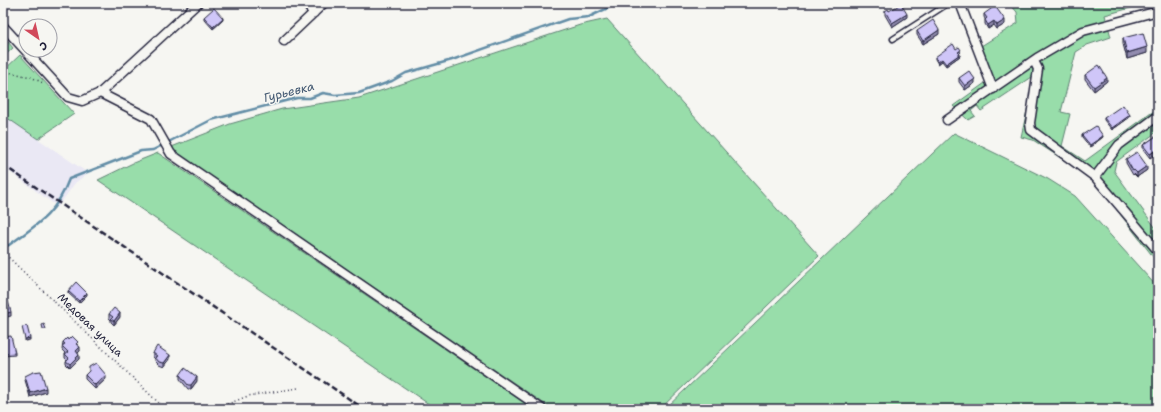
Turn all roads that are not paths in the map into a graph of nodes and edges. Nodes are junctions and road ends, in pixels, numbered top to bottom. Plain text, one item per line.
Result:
1 (198, 3) edge
2 (305, 3) edge
3 (324, 3) edge
4 (949, 3) edge
5 (960, 3) edge
6 (1158, 11) edge
7 (314, 13) junction
8 (3, 26) edge
9 (893, 39) dead end
10 (284, 41) dead end
11 (1034, 61) junction
12 (993, 89) junction
13 (100, 93) junction
14 (1158, 116) edge
15 (947, 120) dead end
16 (1095, 177) junction
17 (1158, 251) edge
18 (542, 409) edge

1 - 13 street
2 - 7 street
3 - 7 street
4 - 9 lane
5 - 12 street
6 - 11 street
7 - 10 street
8 - 13 street
11 - 12 street
11 - 16 street
12 - 15 street
13 - 18 street
14 - 16 street
16 - 17 street

